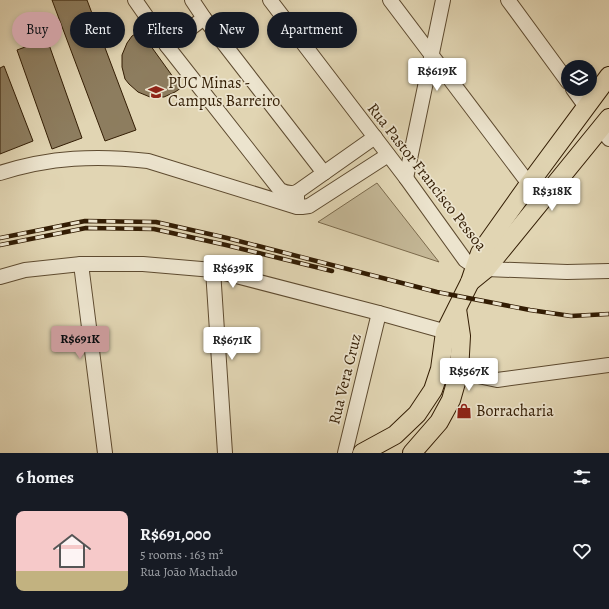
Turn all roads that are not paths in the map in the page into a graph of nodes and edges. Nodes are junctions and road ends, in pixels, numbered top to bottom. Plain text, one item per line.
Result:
1 (135, 0) edge
2 (192, 0) edge
3 (270, 0) edge
4 (390, 0) edge
5 (443, 0) edge
6 (508, 0) edge
7 (143, 12) edge
8 (204, 18) junction
9 (197, 23) edge
10 (169, 48) edge
11 (432, 55) junction
12 (561, 72) edge
13 (609, 76) edge
14 (578, 96) edge
15 (586, 107) junction
16 (606, 128) edge
17 (375, 137) junction
18 (388, 155) junction
19 (0, 173) edge
20 (324, 173) junction
21 (406, 178) junction
22 (529, 184) junction
23 (298, 192) junction
24 (297, 207) junction
25 (81, 264) junction
26 (213, 270) junction
27 (609, 271) edge
28 (477, 273) junction
29 (0, 278) edge
30 (379, 313) junction
31 (453, 334) junction
32 (609, 365) edge
33 (459, 372) junction
34 (105, 453) edge
35 (224, 453) edge
36 (345, 453) edge
37 (362, 453) edge
38 (412, 453) edge

1 - 7 street
2 - 8 street
3 - 17 street, Rua Pastor Francisco Pessoa
4 - 11 street
5 - 11 street
6 - 12 street
8 - 9 street
8 - 20 street
10 - 23 street
11 - 21 street
11 - 22 street
13 - 15 main road
14 - 15 street
15 - 22 main road
16 - 28 main road
17 - 18 street, Rua Pastor Francisco Pessoa
17 - 20 street
18 - 21 street, Rua Pastor Francisco Pessoa
18 - 24 street
19 - 24 street
20 - 23 street
21 - 28 street, Rua Pastor Francisco Pessoa
22 - 28 main road
23 - 24 street
25 - 26 street
25 - 29 street
25 - 34 street
26 - 30 street
26 - 35 street
27 - 28 street, Rua Pastor Francisco Pessoa
28 - 31 main road
30 - 31 street
30 - 36 street, Rua Vera Cruz
31 - 33 main road
31 - 37 main road
32 - 33 street
33 - 38 main road

